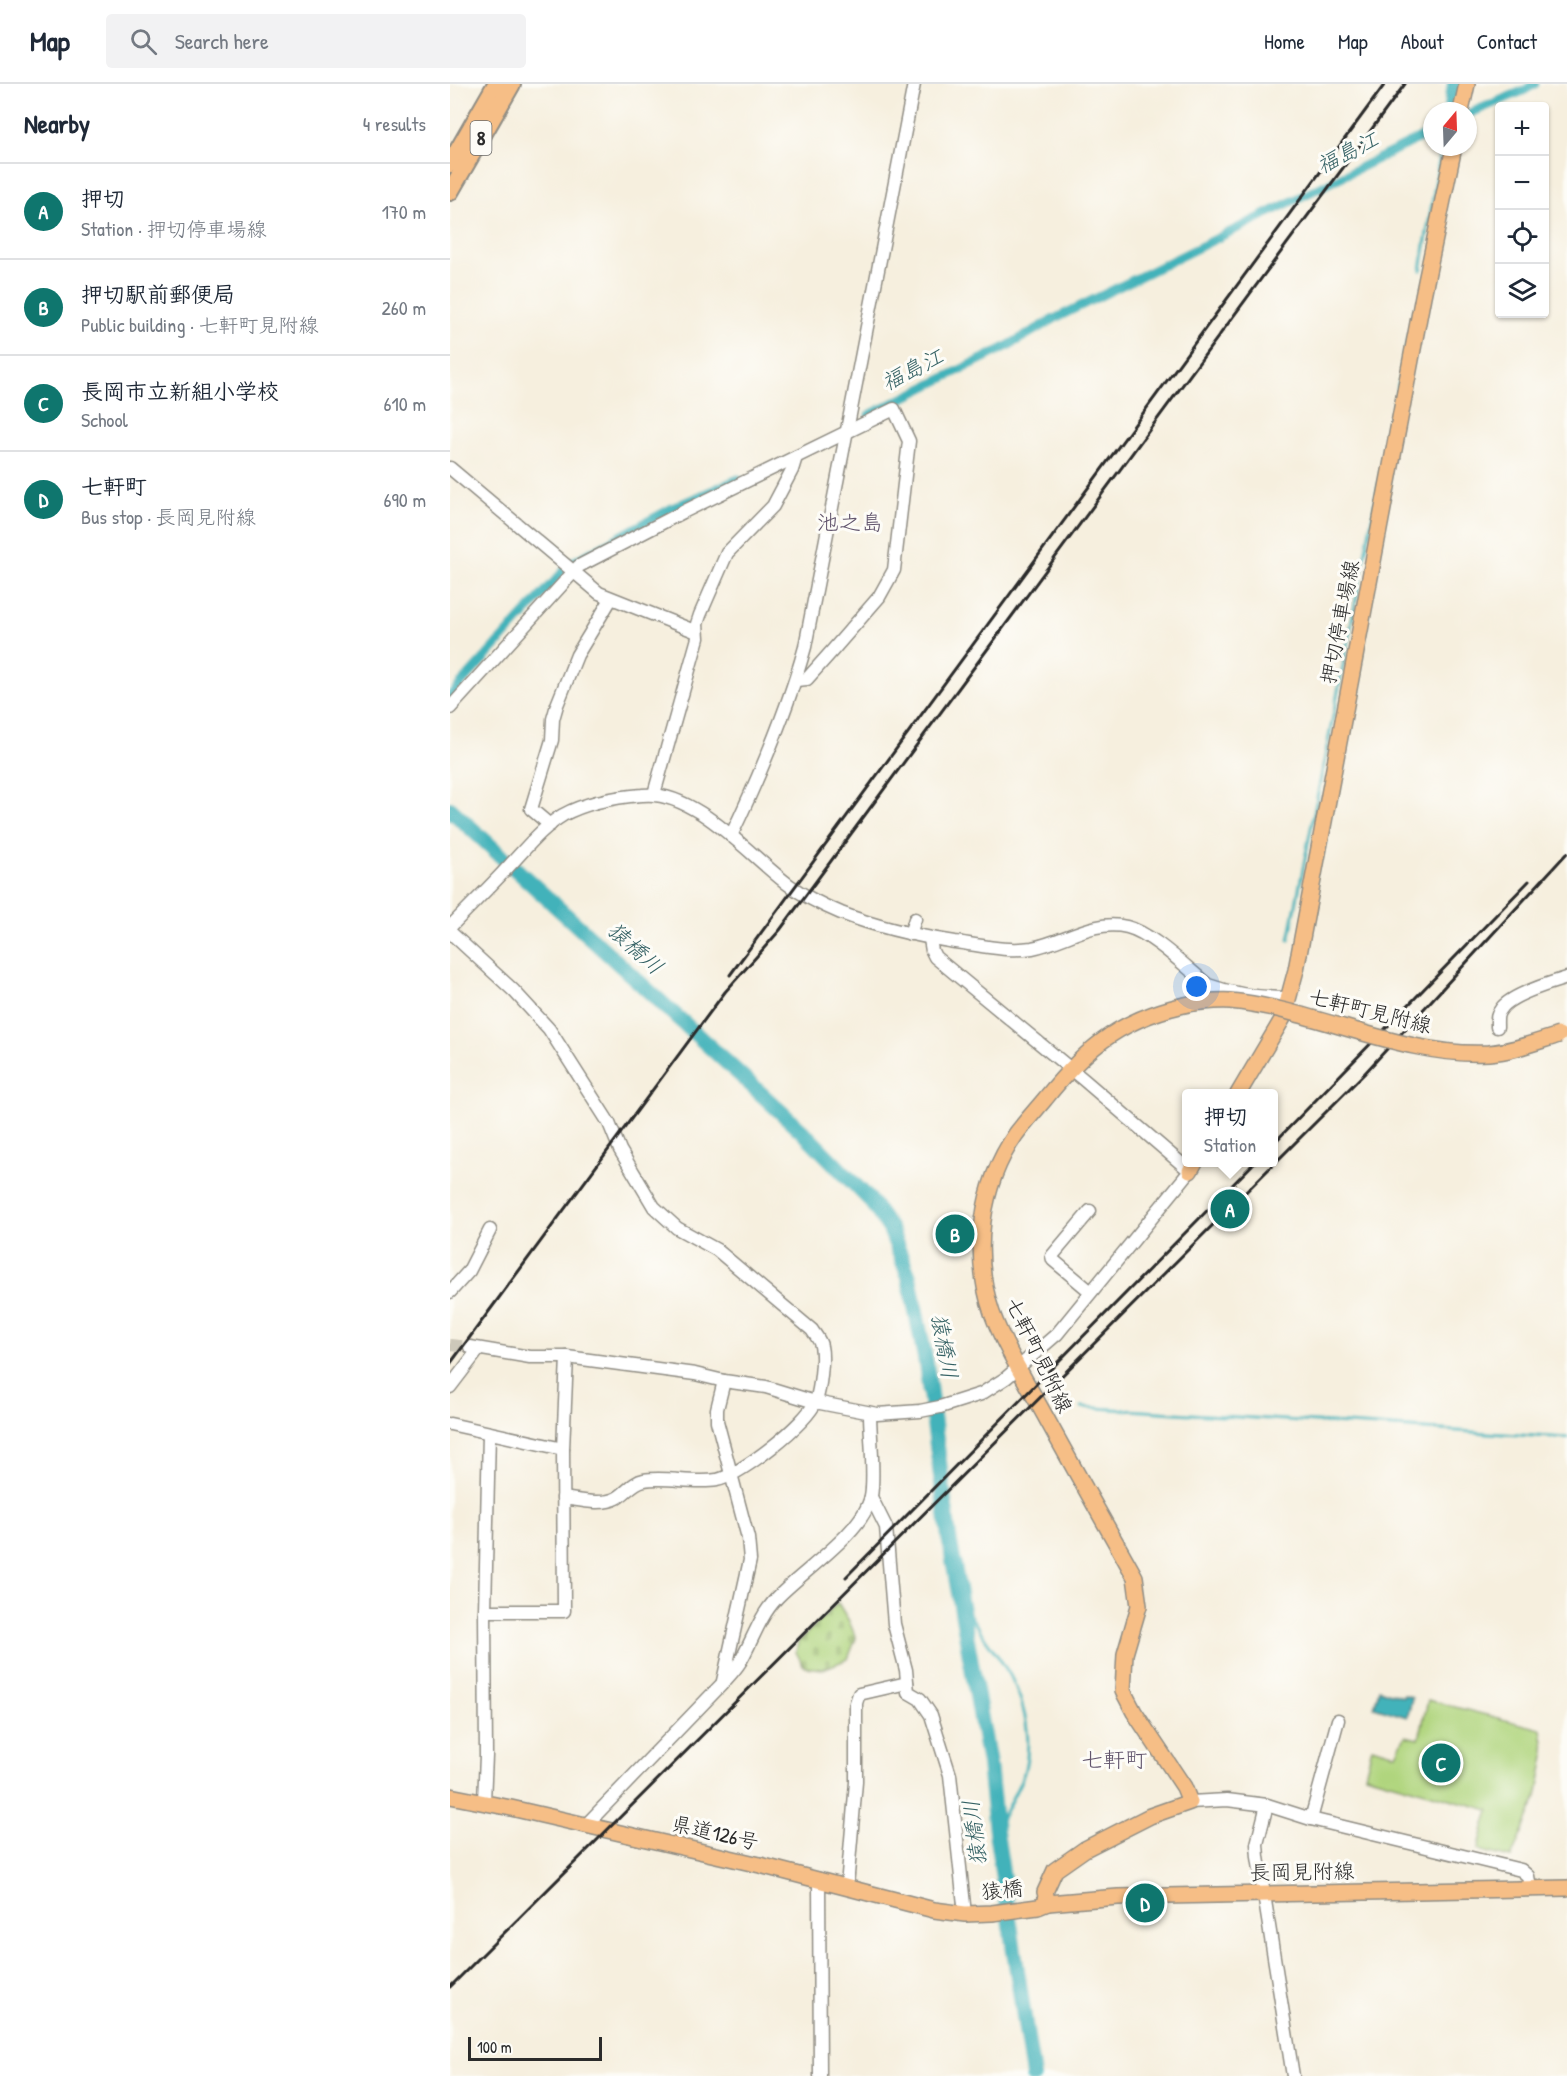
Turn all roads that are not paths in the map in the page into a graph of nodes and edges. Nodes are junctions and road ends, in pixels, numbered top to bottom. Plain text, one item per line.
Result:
1 (495, 84) edge
2 (512, 84) edge
3 (914, 84) edge
4 (1467, 84) edge
5 (1463, 102) edge
6 (1452, 156) edge
7 (450, 164) edge
8 (450, 192) edge
9 (847, 432) junction
10 (795, 457) junction
11 (450, 468) edge
12 (573, 571) junction
13 (611, 599) junction
14 (697, 632) junction
15 (796, 680) junction
16 (450, 708) edge
17 (654, 794) junction
18 (550, 825) junction
19 (731, 836) junction
20 (915, 919) dead end
21 (450, 927) edge
22 (450, 932) edge
23 (910, 934) junction
24 (930, 939) junction
25 (1567, 978) edge
26 (1289, 998) junction
27 (1497, 1027) dead end
28 (1563, 1033) edge
29 (1070, 1068) junction
30 (1241, 1089) edge
31 (1182, 1159) edge
32 (1192, 1167) edge
33 (1090, 1211) dead end
34 (490, 1230) dead end
35 (450, 1292) edge
36 (1091, 1292) junction
37 (567, 1358) junction
38 (1019, 1368) junction
39 (724, 1382) junction
40 (450, 1387) edge
41 (815, 1402) junction
42 (870, 1413) junction
43 (450, 1424) edge
44 (489, 1433) junction
45 (563, 1449) junction
46 (731, 1475) junction
47 (871, 1497) junction
48 (563, 1498) junction
49 (485, 1611) junction
50 (907, 1683) junction
51 (722, 1684) junction
52 (1338, 1720) dead end
53 (450, 1796) edge
54 (484, 1802) junction
55 (1190, 1802) junction
56 (1267, 1805) junction
57 (1311, 1819) junction
58 (586, 1825) junction
59 (819, 1879) junction
60 (847, 1886) junction
61 (1530, 1888) junction
62 (1567, 1888) edge
63 (1264, 1894) junction
64 (1043, 1905) junction
65 (968, 1914) junction
66 (820, 2072) edge
67 (1293, 2076) edge

1 - 7 highway, 8
2 - 8 highway, 8
3 - 9 street
4 - 5 main road
6 - 26 main road, 押切停車場線
9 - 10 street
9 - 15 street
9 - 15 street
10 - 12 street
10 - 14 street
11 - 12 street
12 - 13 street
12 - 16 street
13 - 14 street
13 - 18 street
14 - 17 street
15 - 19 street
17 - 18 street
17 - 19 street
18 - 21 street
19 - 23 street
20 - 23 street
22 - 41 street
23 - 24 street
24 - 26 street
24 - 29 street
25 - 27 street
26 - 30 main road, 押切停車場線
28 - 29 main road, 七軒町見附線, bridge
29 - 31 street
29 - 38 main road, 七軒町見附線
32 - 36 street
33 - 36 street
34 - 35 street
36 - 38 street
37 - 39 street
37 - 40 street
37 - 45 street
38 - 42 street
38 - 55 main road, 七軒町見附線
39 - 41 street
39 - 46 street
41 - 42 street
41 - 46 street
42 - 47 street
43 - 44 street
44 - 45 street
44 - 49 street
45 - 48 street
46 - 48 street
46 - 51 street
47 - 50 street
47 - 51 street
48 - 49 street
49 - 54 street
50 - 60 street
50 - 65 street
51 - 58 street
52 - 57 street
53 - 54 main road, 県道126号
54 - 58 main road, 県道126号
55 - 56 street
55 - 64 main road
56 - 57 street
56 - 63 street
57 - 61 street
58 - 59 main road, 県道126号
59 - 60 main road, 県道126号
59 - 66 street
60 - 65 main road, 県道126号
61 - 62 main road, 長岡見附線
61 - 63 main road, 長岡見附線
63 - 64 main road, 長岡見附線
63 - 67 street
64 - 65 main road, 猿橋

